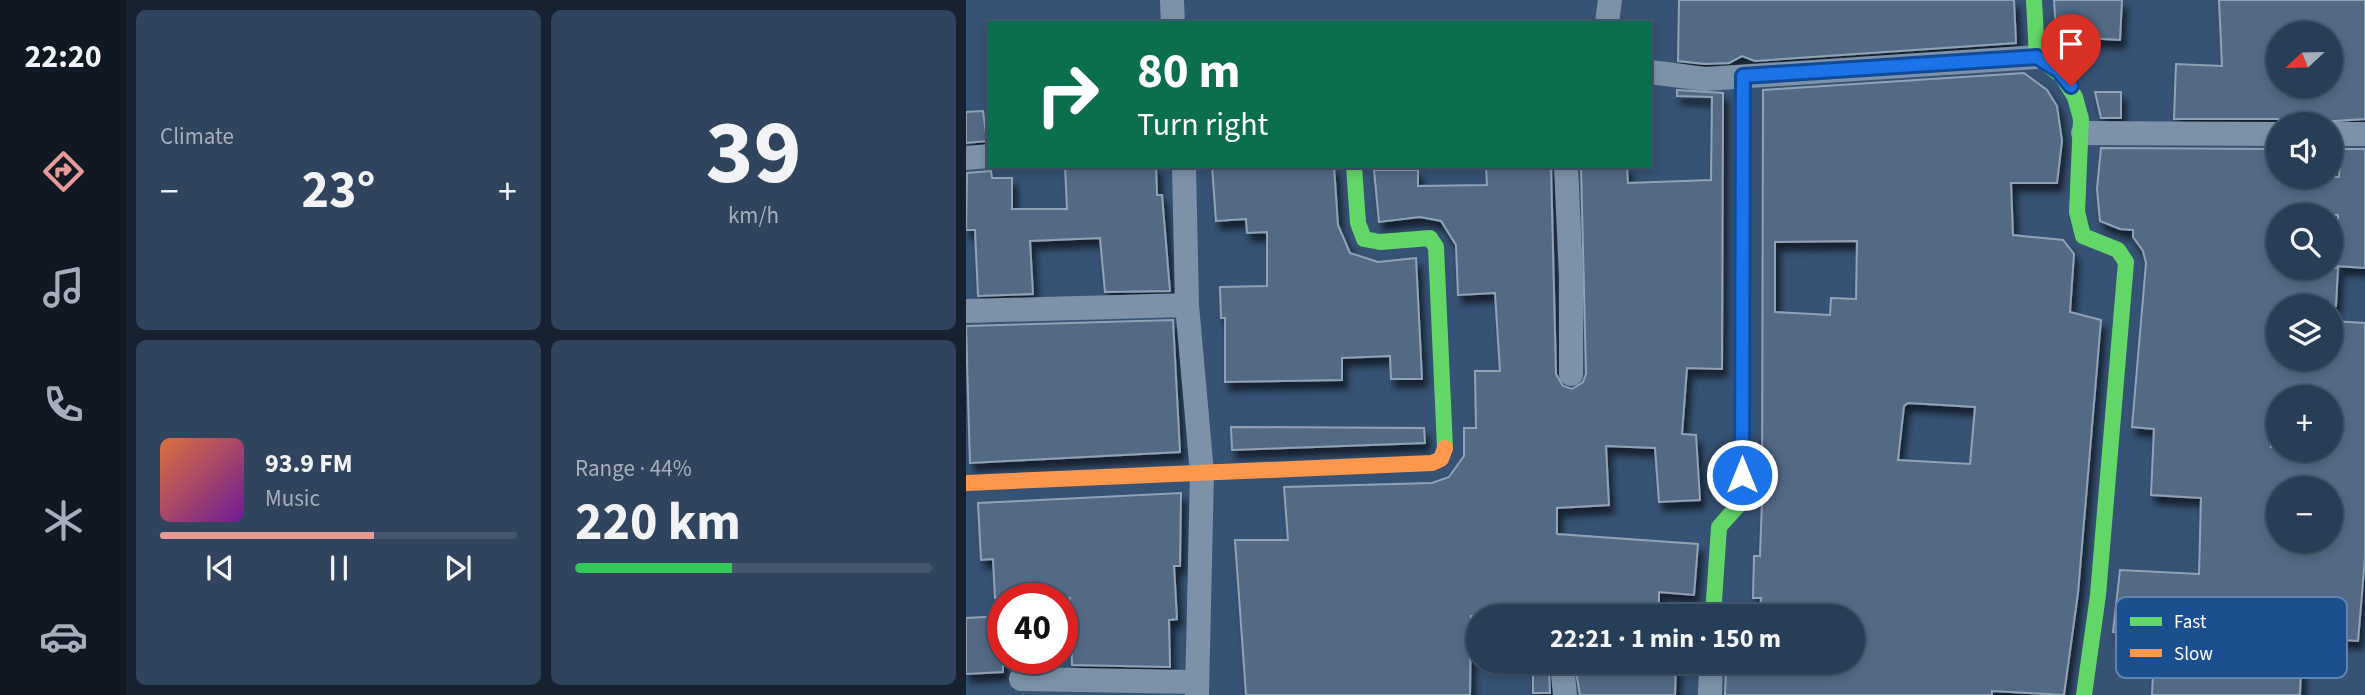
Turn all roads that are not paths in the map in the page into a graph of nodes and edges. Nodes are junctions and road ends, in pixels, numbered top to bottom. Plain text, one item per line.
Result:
1 (1172, 0) edge
2 (1610, 0) edge
3 (2034, 0) edge
4 (1173, 21) edge
5 (1607, 21) edge
6 (2037, 57) junction
7 (1652, 72) edge
8 (1743, 76) junction
9 (2083, 133) junction
10 (2266, 134) edge
11 (2343, 134) edge
12 (2365, 134) edge
13 (987, 156) edge
14 (966, 158) edge
15 (1184, 168) edge
16 (1354, 168) edge
17 (1566, 168) edge
18 (1187, 305) junction
19 (966, 311) edge
20 (1571, 374) dead end
21 (1202, 473) junction
22 (966, 483) edge
23 (1714, 604) edge
24 (1711, 674) edge
25 (1021, 679) dead end
26 (1197, 689) edge
27 (1710, 695) edge
28 (2084, 695) edge

1 - 4 street
2 - 5 street
3 - 6 street
6 - 8 street
6 - 9 street
7 - 8 street
8 - 23 street
9 - 10 street
9 - 28 street
11 - 12 street
13 - 14 street
15 - 18 street
16 - 21 street
17 - 20 street
18 - 19 street
18 - 21 street
21 - 22 street
21 - 26 street
24 - 27 street
25 - 26 street

